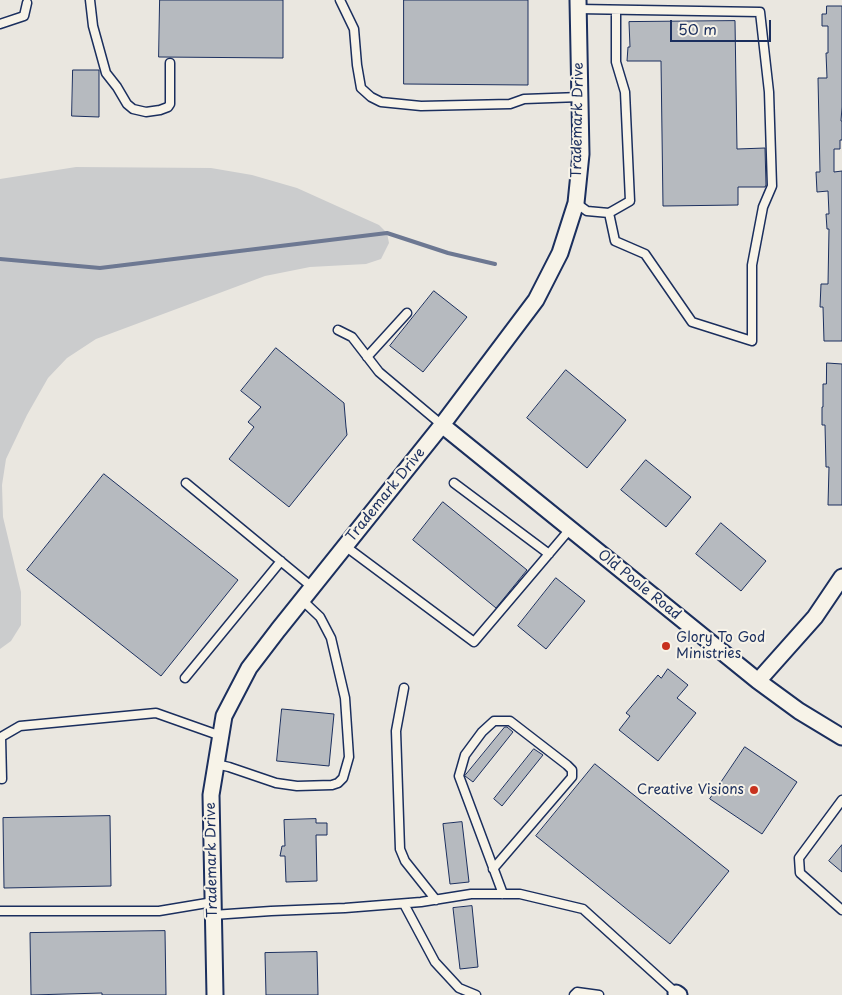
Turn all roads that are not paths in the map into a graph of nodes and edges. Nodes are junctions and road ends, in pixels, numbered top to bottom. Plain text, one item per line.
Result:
1 (90, 0) edge
2 (340, 0) edge
3 (27, 3) dead end
4 (578, 5) edge
5 (616, 10) junction
6 (0, 24) edge
7 (170, 63) dead end
8 (580, 97) junction
9 (576, 204) junction
10 (609, 213) junction
11 (407, 313) dead end
12 (338, 330) dead end
13 (367, 356) junction
14 (442, 425) junction
15 (186, 483) dead end
16 (454, 483) dead end
17 (570, 529) junction
18 (345, 546) junction
19 (549, 554) junction
20 (281, 561) junction
21 (842, 577) edge
22 (312, 587) junction
23 (302, 600) junction
24 (185, 678) dead end
25 (758, 681) junction
26 (404, 688) dead end
27 (221, 736) junction
28 (842, 738) edge
29 (216, 764) junction
30 (2, 779) dead end
31 (842, 800) edge
32 (493, 869) junction
33 (503, 894) junction
34 (436, 900) junction
35 (404, 904) junction
36 (213, 908) junction
37 (842, 910) edge
38 (0, 911) edge
39 (672, 993) edge
40 (215, 995) edge
41 (476, 995) edge
42 (574, 995) edge
43 (599, 995) edge

1 - 7 lane
2 - 8 lane
3 - 6 lane
4 - 5 lane
4 - 8 street, Trademark Drive
5 - 10 lane
5 - 10 lane
8 - 9 street, Trademark Drive
9 - 10 lane
9 - 14 street, Trademark Drive
11 - 13 lane
12 - 13 lane
13 - 14 lane
14 - 17 street, Old Poole Road
14 - 18 street, Trademark Drive
15 - 20 lane
16 - 19 lane
17 - 19 lane
17 - 25 street, Old Poole Road
18 - 19 lane
18 - 22 street, Trademark Drive
20 - 22 lane
20 - 24 lane
21 - 25 street
22 - 23 street, Trademark Drive
23 - 27 street, Trademark Drive
23 - 29 lane
25 - 28 street, Old Poole Road
26 - 34 lane
27 - 29 street, Trademark Drive
27 - 30 lane
29 - 36 street, Trademark Drive
31 - 37 lane
32 - 32 lane
32 - 33 lane
33 - 34 lane
33 - 39 lane
34 - 35 lane
35 - 36 lane
35 - 41 lane
36 - 38 lane
36 - 40 street, Trademark Drive
42 - 43 lane

